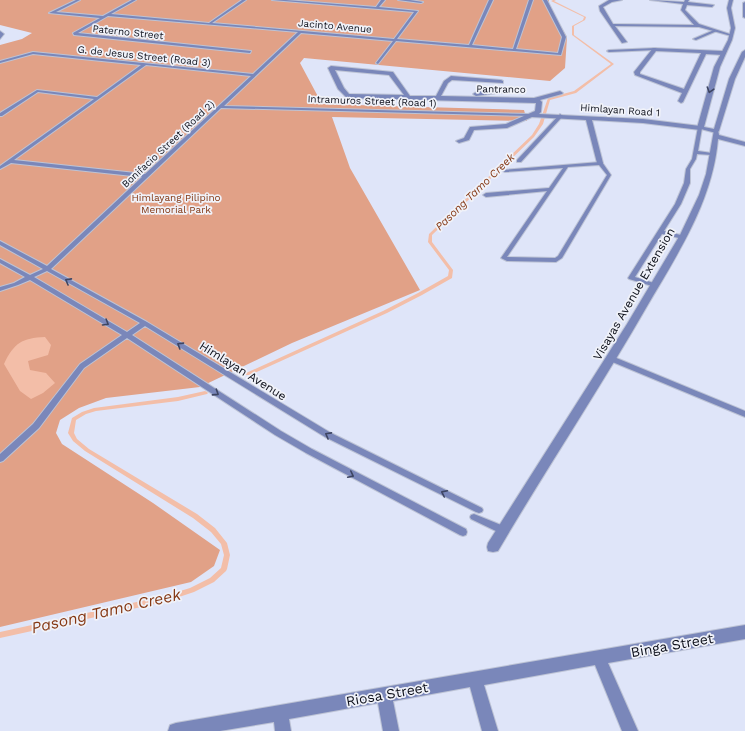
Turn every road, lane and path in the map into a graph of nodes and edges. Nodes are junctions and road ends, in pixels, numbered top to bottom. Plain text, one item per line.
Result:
1 (78, 0) edge
2 (134, 0) edge
3 (244, 0) edge
4 (274, 0) edge
5 (383, 0) edge
6 (400, 0) edge
7 (491, 0) edge
8 (531, 0) edge
9 (545, 0) edge
10 (620, 0) edge
11 (652, 0) edge
12 (731, 0) edge
13 (292, 1) edge
14 (421, 2) dead end
15 (686, 2) edge
16 (745, 2) edge
17 (712, 6) dead end
18 (377, 8) junction
19 (108, 14) junction
20 (104, 17) junction
21 (745, 18) edge
22 (210, 23) junction
23 (612, 25) junction
24 (698, 26) junction
25 (301, 31) junction
26 (715, 31) junction
27 (0, 32) edge
28 (731, 35) junction
29 (0, 38) edge
30 (695, 39) dead end
31 (395, 40) junction
32 (624, 42) dead end
33 (470, 46) junction
34 (654, 49) junction
35 (514, 50) junction
36 (608, 51) dead end
37 (250, 52) dead end
38 (704, 52) junction
39 (723, 53) junction
40 (745, 53) edge
41 (0, 62) edge
42 (378, 63) dead end
43 (145, 64) junction
44 (726, 69) junction
45 (254, 76) junction
46 (500, 82) dead end
47 (509, 90) dead end
48 (686, 92) junction
49 (560, 93) dead end
50 (98, 98) junction
51 (409, 98) junction
52 (462, 98) junction
53 (437, 99) junction
54 (534, 100) junction
55 (681, 101) dead end
56 (220, 107) junction
57 (0, 115) edge
58 (527, 115) junction
59 (560, 116) junction
60 (588, 118) junction
61 (700, 128) junction
62 (715, 133) junction
63 (459, 141) dead end
64 (745, 141) edge
65 (745, 144) edge
66 (695, 152) junction
67 (712, 154) junction
68 (10, 161) junction
69 (519, 161) dead end
70 (600, 163) junction
71 (567, 165) junction
72 (0, 168) edge
73 (505, 171) dead end
74 (146, 176) junction
75 (550, 189) junction
76 (486, 195) dead end
77 (661, 232) junction
78 (683, 237) junction
79 (0, 243) edge
80 (0, 261) edge
81 (47, 269) junction
82 (31, 278) junction
83 (655, 285) junction
84 (0, 289) edge
85 (145, 323) junction
86 (127, 335) junction
87 (612, 359) junction
88 (745, 414) edge
89 (0, 459) edge
90 (503, 530) junction
91 (463, 532) dead end
92 (493, 547) dead end
93 (745, 632) edge
94 (599, 658) junction
95 (475, 679) junction
96 (384, 695) junction
97 (282, 713) junction
98 (182, 730) edge
99 (283, 731) edge
100 (391, 731) edge
101 (490, 731) edge
102 (630, 731) edge

1 - 20 lane
2 - 19 lane, Paterno Street
3 - 22 lane
4 - 13 lane
5 - 18 lane
6 - 14 lane
7 - 33 lane
8 - 35 lane
9 - 35 lane, Jacinto Avenue
10 - 23 street
11 - 15 street
12 - 28 street, Visayas Avenue Extension
13 - 18 lane
15 - 17 street
15 - 24 street
16 - 21 street
18 - 31 lane
19 - 20 lane, Paterno Street
19 - 22 lane, Jacinto Avenue
20 - 37 lane, Paterno Street
22 - 25 lane, Jacinto Avenue
23 - 24 street
23 - 32 street
24 - 26 street
25 - 31 lane, Jacinto Avenue
25 - 45 lane, Bonifacio Street (Road 2)
26 - 28 street
26 - 30 lane
27 - 29 street
28 - 39 street, Visayas Avenue Extension
31 - 33 lane, Jacinto Avenue
31 - 42 lane
33 - 35 lane, Jacinto Avenue
34 - 36 lane
34 - 38 street
34 - 48 street
38 - 39 street
38 - 48 street
39 - 44 street, Visayas Avenue Extension
40 - 44 street, Visayas Avenue Extension
41 - 43 lane, G. de Jesus Street (Road 3)
43 - 45 lane, G. de Jesus Street (Road 3)
43 - 50 lane
44 -> 61 street, Visayas Avenue Extension
44 - 62 street, Visayas Avenue Extension
45 - 56 lane, Bonifacio Street (Road 2)
46 - 53 street
47 - 52 street
48 - 55 street
49 - 54 street
50 - 57 lane
50 - 68 lane
51 - 51 street, Pantranco
51 - 53 street, Pantranco
52 - 53 street, Pantranco
52 - 54 street, Pantranco
54 - 58 street, Pantranco
56 - 58 lane, Intramuros Street (Road 1)
56 - 74 lane, Bonifacio Street (Road 2)
58 - 59 street, Himlayan Road 1
58 - 63 street
59 - 60 street, Himlayan Road 1
59 - 69 street
60 - 61 street, Himlayan Road 1
60 - 70 street
61 - 62 street, Himlayan Road 1
61 - 66 lane, Visayas Avenue Extension
62 - 64 street
62 - 65 street
62 - 67 street, Visayas Avenue Extension
66 - 67 lane
66 - 77 lane, Visayas Avenue Extension
67 - 78 street, Visayas Avenue Extension
68 - 72 lane
68 - 74 lane
70 - 71 lane
70 - 75 lane
71 - 73 lane
71 - 75 lane
74 - 81 lane, Bonifacio Street (Road 2)
75 - 76 lane
77 - 78 lane
77 - 83 lane, Visayas Avenue Extension
78 - 83 street, Visayas Avenue Extension
79 - 81 lane, Himlayan Avenue
80 - 82 lane
81 - 82 lane, Bonifacio Street (Road 2)
85 -> 81 lane, Himlayan Avenue
82 - 84 lane, Bonifacio Street (Road 2)
82 -> 86 lane
83 - 87 street, Visayas Avenue Extension
85 - 86 lane
90 -> 85 lane, Himlayan Avenue
86 - 89 lane
86 -> 91 lane
87 - 88 lane
87 - 90 street, Visayas Avenue Extension
90 - 92 street, Visayas Avenue Extension
93 - 94 street, Binga Street
94 - 95 street, Riosa Street
94 - 102 street
95 - 96 street, Riosa Street
95 - 101 street
96 - 97 street, Riosa Street
96 - 100 street
97 - 98 street, Riosa Street
97 - 99 street

